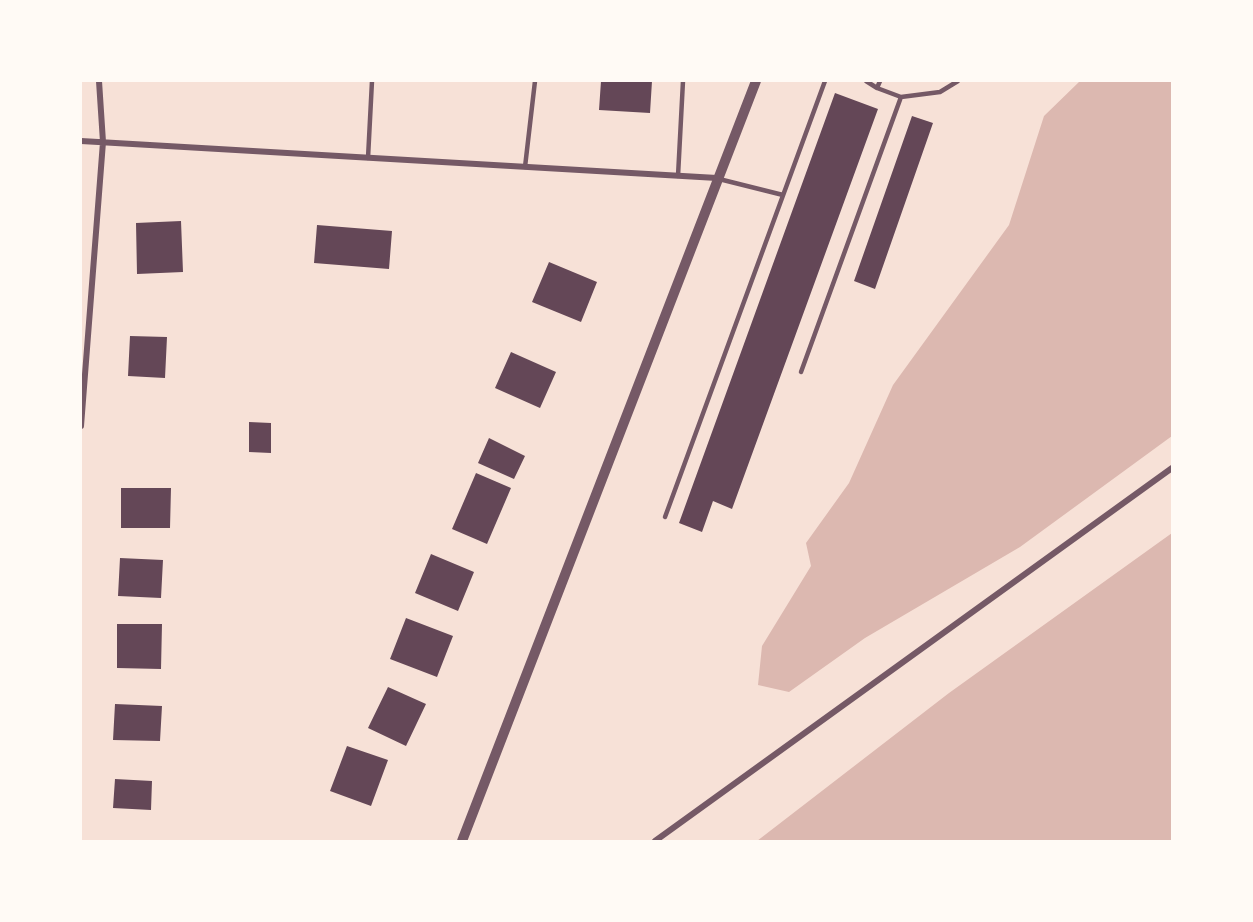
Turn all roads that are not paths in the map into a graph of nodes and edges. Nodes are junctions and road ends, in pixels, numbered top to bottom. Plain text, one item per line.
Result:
1 (99, 81) edge
2 (372, 81) edge
3 (529, 81) edge
4 (684, 81) edge
5 (756, 81) edge
6 (825, 81) edge
7 (866, 81) edge
8 (880, 81) edge
9 (958, 81) edge
10 (535, 84) edge
11 (877, 88) junction
12 (901, 97) junction
13 (81, 141) edge
14 (103, 142) junction
15 (368, 158) junction
16 (525, 167) junction
17 (678, 176) junction
18 (717, 178) junction
19 (783, 195) junction
20 (801, 372) dead end
21 (81, 426) edge
22 (1172, 468) edge
23 (665, 517) dead end
24 (462, 841) edge
25 (655, 841) edge

1 - 14 street
2 - 15 lane
3 - 10 lane
4 - 17 lane
5 - 18 street
6 - 19 lane
7 - 11 lane
8 - 11 lane
9 - 12 lane
10 - 16 lane
11 - 12 lane
12 - 20 lane
13 - 14 street
14 - 15 street
14 - 21 street
15 - 16 street
16 - 17 street
17 - 18 street
18 - 19 lane
18 - 24 street
19 - 23 lane
22 - 25 street

